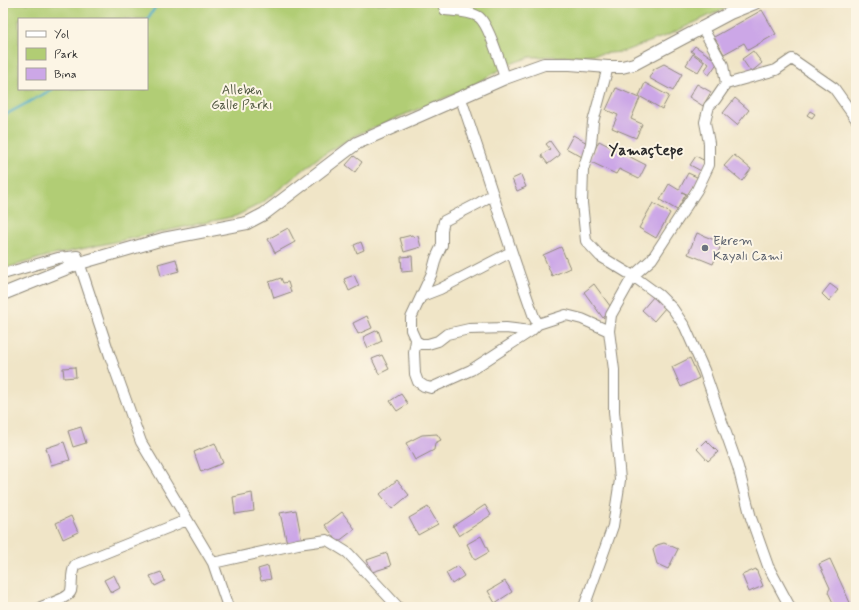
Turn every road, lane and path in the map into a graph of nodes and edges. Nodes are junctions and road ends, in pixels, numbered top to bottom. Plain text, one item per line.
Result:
1 (443, 3) edge
2 (755, 3) edge
3 (702, 27) junction
4 (608, 67) junction
5 (505, 78) junction
6 (726, 84) junction
7 (461, 99) junction
8 (856, 119) edge
9 (493, 194) junction
10 (511, 252) junction
11 (80, 263) junction
12 (3, 274) edge
13 (633, 276) junction
14 (3, 294) edge
15 (422, 296) junction
16 (535, 328) junction
17 (609, 331) junction
18 (416, 341) junction
19 (187, 520) junction
20 (212, 563) junction
21 (41, 607) edge
22 (228, 607) edge
23 (398, 607) edge
24 (584, 607) edge
25 (790, 607) edge

1 - 5 street
2 - 3 street
3 - 4 street
3 - 6 street
4 - 5 street
4 - 13 street
5 - 7 street
6 - 8 street
6 - 13 street
7 - 9 street
7 - 11 street
9 - 10 street
9 - 15 street
10 - 15 street
10 - 16 street
11 - 12 street
11 - 14 street
11 - 19 street
13 - 17 street
13 - 25 street
15 - 18 street
16 - 17 street
16 - 18 street
16 - 18 street
17 - 24 street
19 - 20 street
19 - 21 street
20 - 22 street
20 - 23 street

